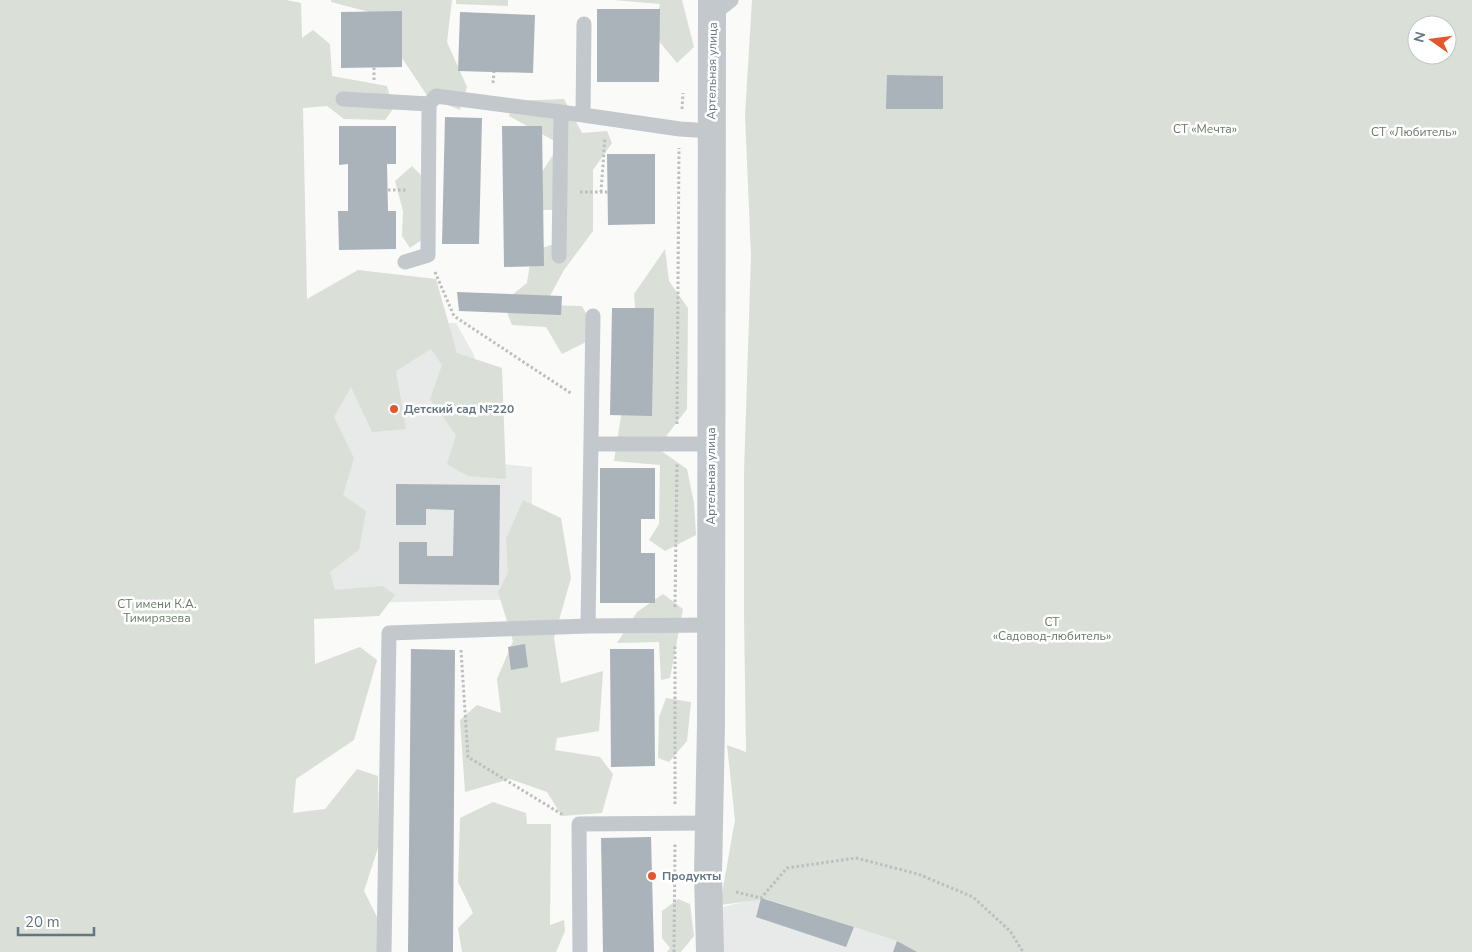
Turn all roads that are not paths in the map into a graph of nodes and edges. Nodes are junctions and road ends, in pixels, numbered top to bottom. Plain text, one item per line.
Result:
1 (719, 4) edge
2 (584, 24) dead end
3 (343, 99) dead end
4 (429, 104) junction
5 (561, 112) junction
6 (583, 115) junction
7 (711, 131) junction
8 (559, 256) dead end
9 (405, 262) dead end
10 (593, 316) dead end
11 (591, 444) junction
12 (711, 444) junction
13 (711, 625) junction
14 (588, 626) junction
15 (708, 823) junction
16 (384, 952) edge
17 (580, 952) edge
18 (710, 952) edge

1 - 7 street, Артельная улица
2 - 6 lane
3 - 4 lane
4 - 5 lane
4 - 9 lane
5 - 6 lane
5 - 8 lane
6 - 7 lane
7 - 12 street, Артельная улица
10 - 11 lane
11 - 12 lane
11 - 14 lane
12 - 13 street, Артельная улица
13 - 14 lane
13 - 15 street, Артельная улица
14 - 16 lane
15 - 17 lane
15 - 18 street, Артельная улица

